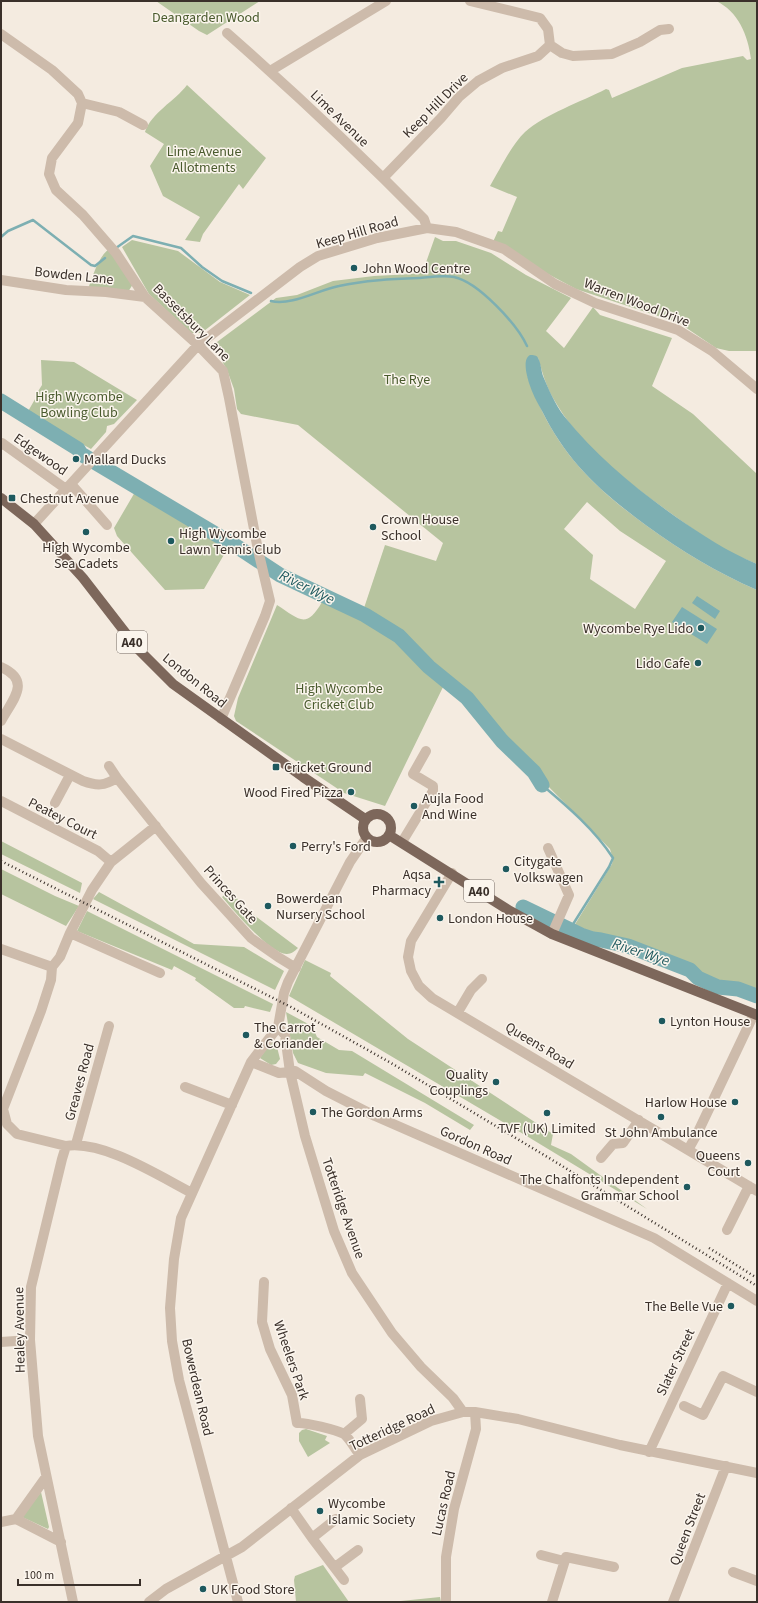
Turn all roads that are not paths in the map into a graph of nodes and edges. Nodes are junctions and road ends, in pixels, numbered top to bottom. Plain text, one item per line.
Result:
1 (386, 1) edge
2 (470, 1) edge
3 (669, 29) dead end
4 (1, 34) edge
5 (227, 34) dead end
6 (550, 45) junction
7 (270, 71) junction
8 (82, 103) junction
9 (143, 125) dead end
10 (383, 178) junction
11 (427, 228) junction
12 (456, 232) joint
13 (1, 280) edge
14 (144, 297) junction
15 (198, 345) junction
16 (757, 389) edge
17 (1, 445) edge
18 (68, 486) junction
19 (1, 498) edge
20 (34, 524) junction
21 (107, 524) dead end
22 (1, 667) edge
23 (221, 719) junction
24 (1, 721) edge
25 (1, 740) edge
26 (426, 752) dead end
27 (109, 766) dead end
28 (70, 775) junction
29 (118, 778) junction
30 (1, 801) edge
31 (55, 803) dead end
32 (366, 820) junction
33 (156, 826) junction
34 (389, 835) junction
35 (367, 837) junction
36 (402, 842) junction
37 (548, 848) dead end
38 (111, 862) junction
39 (452, 873) junction
40 (70, 933) junction
41 (552, 934) junction
42 (1, 949) edge
43 (52, 967) junction
44 (296, 968) junction
45 (160, 973) dead end
46 (482, 978) dead end
47 (458, 1012) junction
48 (756, 1015) edge
49 (109, 1026) dead end
50 (278, 1027) junction
51 (251, 1062) junction
52 (290, 1072) junction
53 (186, 1087) dead end
54 (232, 1105) junction
55 (639, 1120) junction
56 (71, 1145) junction
57 (688, 1150) junction
58 (601, 1158) dead end
59 (753, 1189) edge
60 (192, 1193) junction
61 (727, 1230) dead end
62 (264, 1282) dead end
63 (728, 1284) junction
64 (757, 1301) edge
65 (30, 1340) junction
66 (1, 1342) edge
67 (757, 1392) edge
68 (360, 1399) dead end
69 (684, 1406) dead end
70 (463, 1412) junction
71 (475, 1412) junction
72 (344, 1434) junction
73 (649, 1452) junction
74 (360, 1455) junction
75 (726, 1466) junction
76 (757, 1472) edge
77 (46, 1477) junction
78 (291, 1508) junction
79 (16, 1519) junction
80 (336, 1519) dead end
81 (1, 1522) edge
82 (312, 1538) junction
83 (61, 1542) junction
84 (358, 1550) dead end
85 (541, 1555) dead end
86 (226, 1556) junction
87 (564, 1561) junction
88 (334, 1567) junction
89 (614, 1567) dead end
90 (733, 1572) dead end
91 (344, 1580) dead end
92 (757, 1581) edge
93 (74, 1602) edge
94 (149, 1602) edge
95 (238, 1602) edge
96 (447, 1602) edge
97 (552, 1602) edge
98 (673, 1602) edge

1 - 7 street
2 - 6 street
3 - 6 street
4 - 8 street
5 - 7 street, Lime Avenue
6 - 10 street, Keep Hill Drive
7 - 10 street, Lime Avenue
8 - 9 street
8 - 14 street, Bassetsbury Lane
10 - 11 street, Lime Avenue
11 - 12 street, Keep Hill Road
11 - 15 street, Keep Hill Road
12 - 16 street, Warren Wood Drive
13 - 14 street, Bowden Lane
14 - 15 street, Bassetsbury Lane
15 - 18 street
15 - 23 street, Bassetsbury Lane
17 - 18 street, Edgewood
18 - 20 street
18 - 21 street, Edgewood
19 - 20 main road, London Road / A40
20 - 23 main road, London Road / A40
22 - 24 street
23 - 32 main road, London Road / A40
25 - 28 street
26 - 36 street
27 - 29 street, Princes Gate
28 - 29 street
28 - 31 street
29 - 33 street, Princes Gate
30 - 38 street, Peatey Court
32 - 34 main road
32 - 35 main road
33 - 38 street
33 - 44 street, Princes Gate
34 - 35 main road
34 - 36 main road, A40
35 - 44 street
36 - 39 main road, A40
37 - 41 street
38 - 40 street
39 - 41 main road, A40
39 - 47 street, Queens Road
40 - 43 street
40 - 45 street
41 - 48 main road, A40
42 - 43 street
43 - 56 street
44 - 50 street
46 - 47 street
47 - 55 street, Queens Road
48 - 57 street
49 - 56 street, Greaves Road
50 - 51 street
50 - 52 street
51 - 52 street
51 - 54 street, Bowerdean Road
52 - 63 street, Gordon Road
52 - 70 street, Totteridge Avenue
53 - 54 street
54 - 60 street, Bowerdean Road
55 - 57 street, Queens Road
55 - 58 street
56 - 60 street
56 - 65 street, Healey Avenue
57 - 59 street, Queens Road
59 - 61 street
60 - 86 street, Bowerdean Road
62 - 72 street, Wheelers Park
63 - 64 street, Gordon Road
63 - 73 street, Slater Street
65 - 66 street
65 - 77 street, Healey Avenue
67 - 69 street
68 - 72 street
70 - 71 street, Totteridge Road
70 - 74 street, Totteridge Road
71 - 73 street, Totteridge Road
71 - 96 street, Lucas Road
72 - 74 street
73 - 75 street, Totteridge Road
74 - 78 street, Totteridge Road
75 - 76 street, Totteridge Road
75 - 98 street, Queen Street
77 - 79 street
77 - 83 street, Healey Avenue
78 - 82 street
78 - 86 street, Totteridge Road
79 - 81 street
79 - 83 street
80 - 82 street
82 - 88 street
83 - 93 street, Healey Avenue
84 - 88 street
85 - 87 street
86 - 94 street, Totteridge Road
86 - 95 street, Bowerdean Road
87 - 89 street
87 - 97 street
88 - 91 street
90 - 92 street

